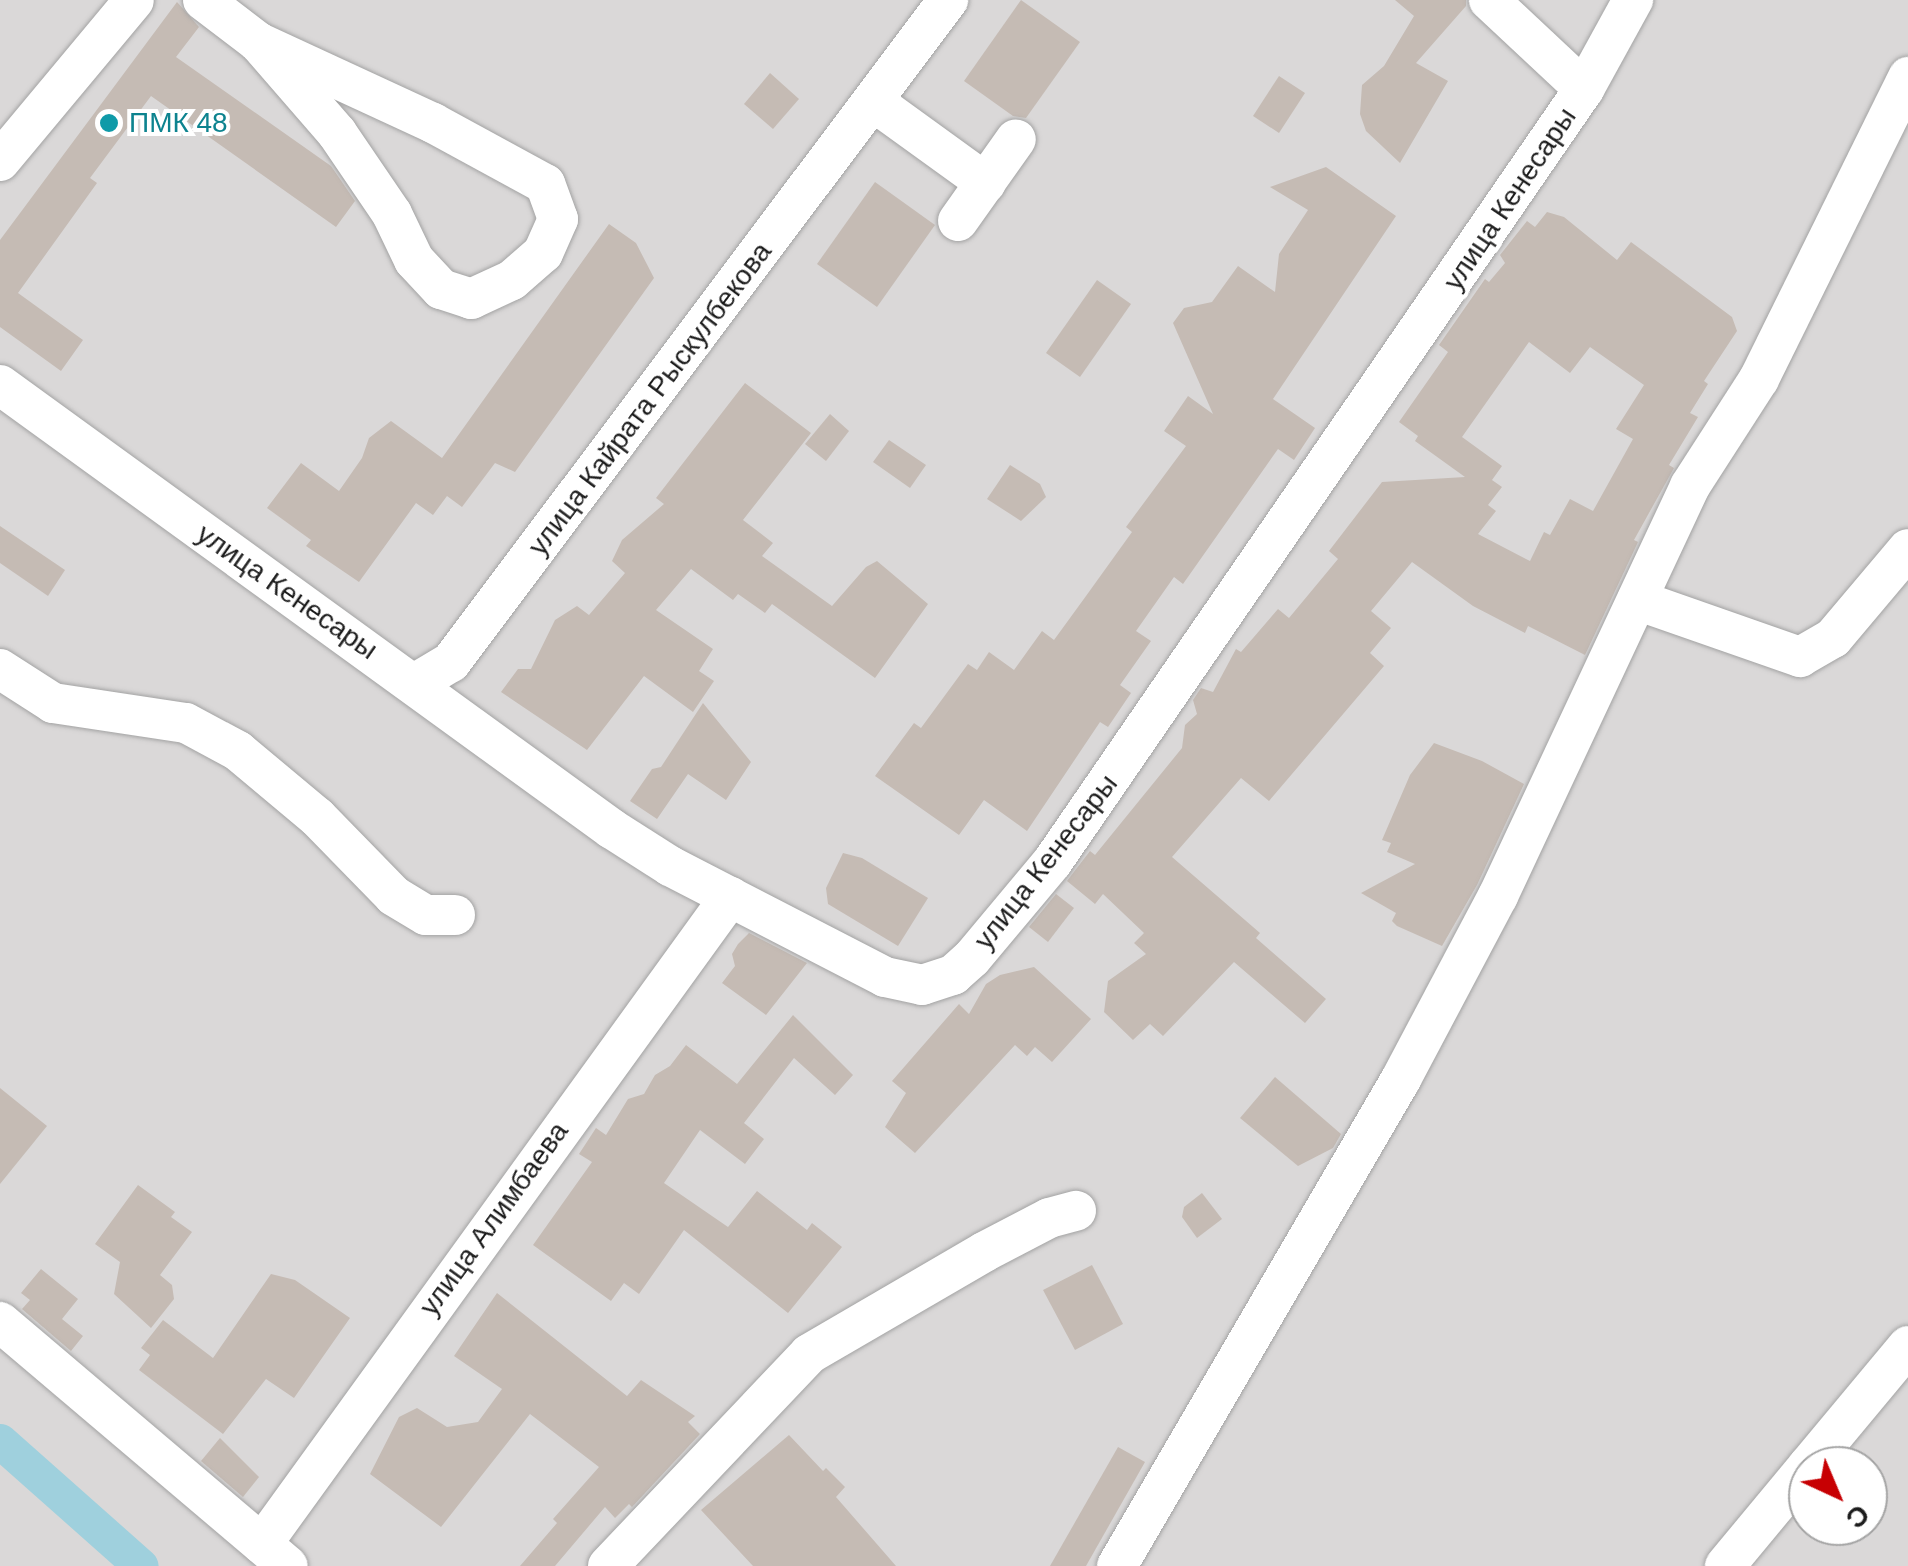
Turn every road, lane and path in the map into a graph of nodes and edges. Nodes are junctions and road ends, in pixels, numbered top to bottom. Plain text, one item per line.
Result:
1 (134, 0) edge
2 (203, 0) edge
3 (948, 0) edge
4 (1489, 0) edge
5 (1632, 0) edge
6 (258, 42) junction
7 (1908, 77) edge
8 (1584, 89) junction
9 (874, 102) junction
10 (1016, 139) dead end
11 (0, 161) edge
12 (986, 182) junction
13 (958, 221) dead end
14 (0, 385) edge
15 (1908, 548) edge
16 (1638, 600) junction
17 (0, 669) edge
18 (416, 683) junction
19 (730, 897) junction
20 (455, 915) dead end
21 (1076, 1210) dead end
22 (0, 1322) edge
23 (1908, 1346) edge
24 (1825, 1446) edge
25 (1788, 1490) edge
26 (275, 1555) edge
27 (608, 1566) edge
28 (1117, 1566) edge
29 (1725, 1566) edge

1 - 11 street
2 - 6 street
3 - 9 street, улица Кайрата Рыскулбекова
4 - 8 street
5 - 8 street, улица Кенесары
6 - 6 street
7 - 16 street
8 - 19 street, улица Кенесары
9 - 12 street
9 - 18 street, улица Кайрата Рыскулбекова
10 - 12 street
12 - 13 street
14 - 18 street, улица Кенесары
15 - 16 street
16 - 28 street
17 - 20 street
18 - 19 street, улица Кенесары
19 - 26 street, улица Алимбаева
21 - 27 street
22 - 26 street, улица Алимбаева
23 - 24 street
25 - 29 street

